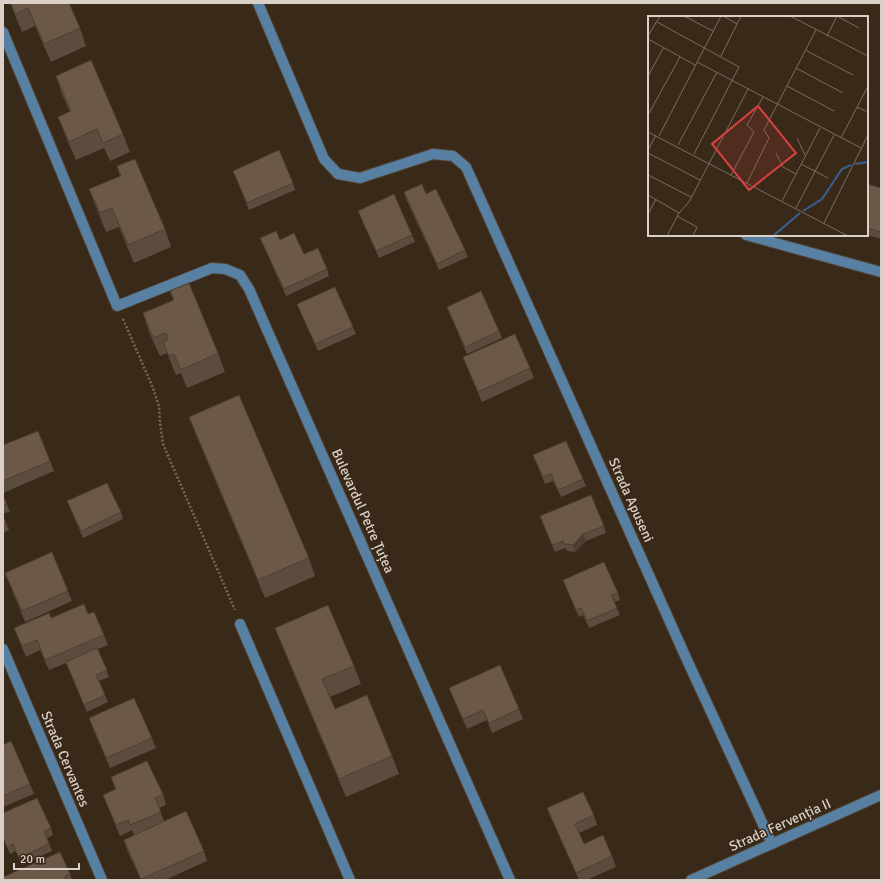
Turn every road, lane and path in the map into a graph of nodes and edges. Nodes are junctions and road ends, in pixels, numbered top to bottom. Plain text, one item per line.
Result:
1 (258, 3) edge
2 (3, 32) edge
3 (750, 236) edge
4 (881, 272) edge
5 (117, 306) junction
6 (240, 624) joint
7 (3, 648) edge
8 (881, 795) edge
9 (772, 844) junction
10 (102, 880) edge
11 (350, 880) edge
12 (510, 880) edge
13 (691, 880) edge

1 - 9 street, Strada Apuseni
2 - 5 street
3 - 4 street
5 - 6 path
5 - 12 street, Bulevardul Petre Țuțea
6 - 11 street
7 - 10 street, Strada Cervantes
8 - 9 street, Strada Fervenția II
9 - 13 street, Strada Fervenția II

